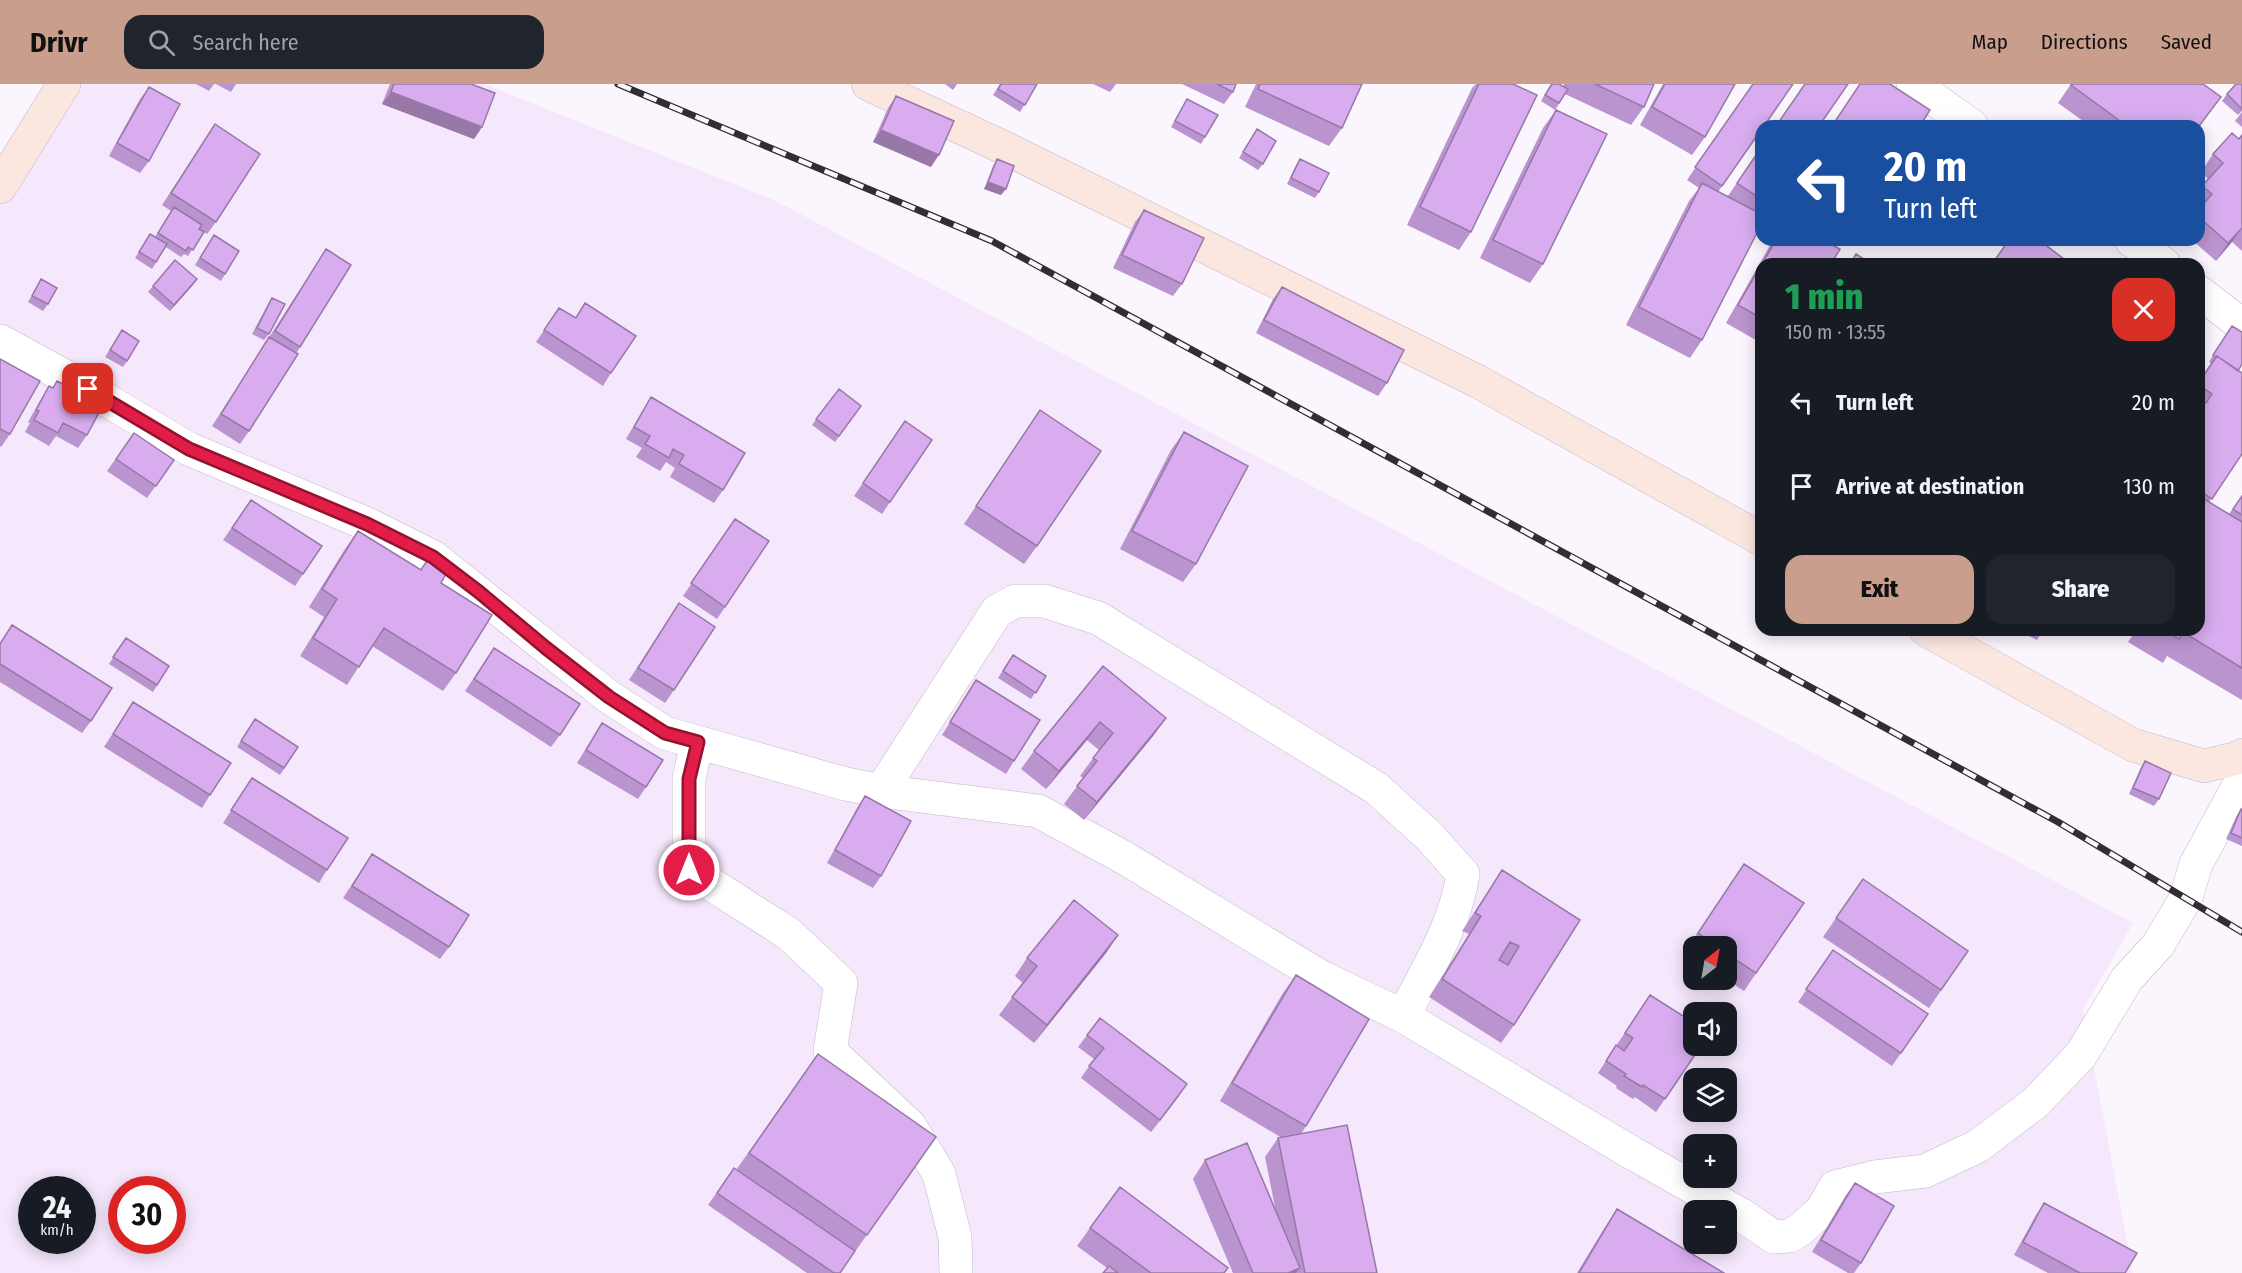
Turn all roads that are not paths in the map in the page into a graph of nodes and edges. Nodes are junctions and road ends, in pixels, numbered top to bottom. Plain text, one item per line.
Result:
1 (64, 84) edge
2 (868, 84) edge
3 (1913, 84) edge
4 (1964, 120) edge
5 (0, 188) edge
6 (2139, 246) edge
7 (2156, 258) edge
8 (2205, 297) edge
9 (2242, 325) edge
10 (0, 341) edge
11 (1755, 536) edge
12 (1937, 636) edge
13 (698, 742) junction
14 (2242, 755) edge
15 (2204, 766) junction
16 (881, 791) junction
17 (2239, 791) edge
18 (1403, 1016) junction
19 (956, 1273) edge

1 - 5 street
2 - 11 street
3 - 4 street
6 - 7 street
8 - 9 street
10 - 13 street
12 - 15 street
13 - 16 street
13 - 19 street
14 - 15 street
15 - 17 street
16 - 18 street
16 - 18 street
17 - 18 street

